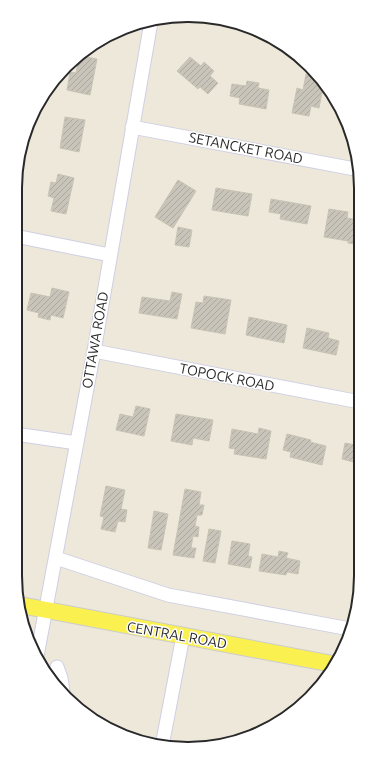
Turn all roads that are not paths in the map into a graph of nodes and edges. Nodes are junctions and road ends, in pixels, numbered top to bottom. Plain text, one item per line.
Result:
1 (150, 27) edge
2 (132, 127) junction
3 (353, 169) edge
4 (22, 237) edge
5 (110, 255) junction
6 (94, 351) junction
7 (354, 401) edge
8 (22, 435) edge
9 (77, 443) junction
10 (56, 558) junction
11 (25, 606) edge
12 (46, 610) junction
13 (345, 628) edge
14 (183, 636) junction
15 (39, 648) edge
16 (329, 663) edge
17 (57, 667) dead end
18 (62, 684) edge
19 (163, 740) edge

1 - 2 street, OTTAWA ROAD
2 - 3 street, SETANCKET ROAD
2 - 5 street, OTTAWA ROAD
4 - 5 street
5 - 6 street, OTTAWA ROAD
6 - 7 street, TOPOCK ROAD
6 - 9 street, OTTAWA ROAD
8 - 9 street
9 - 10 street, OTTAWA ROAD
10 - 12 street, OTTAWA ROAD
10 - 13 street
11 - 12 main road, CENTRAL ROAD
12 - 14 main road, CENTRAL ROAD
12 - 15 street, OTTAWA ROAD
14 - 16 main road, CENTRAL ROAD
14 - 19 street
17 - 18 street

